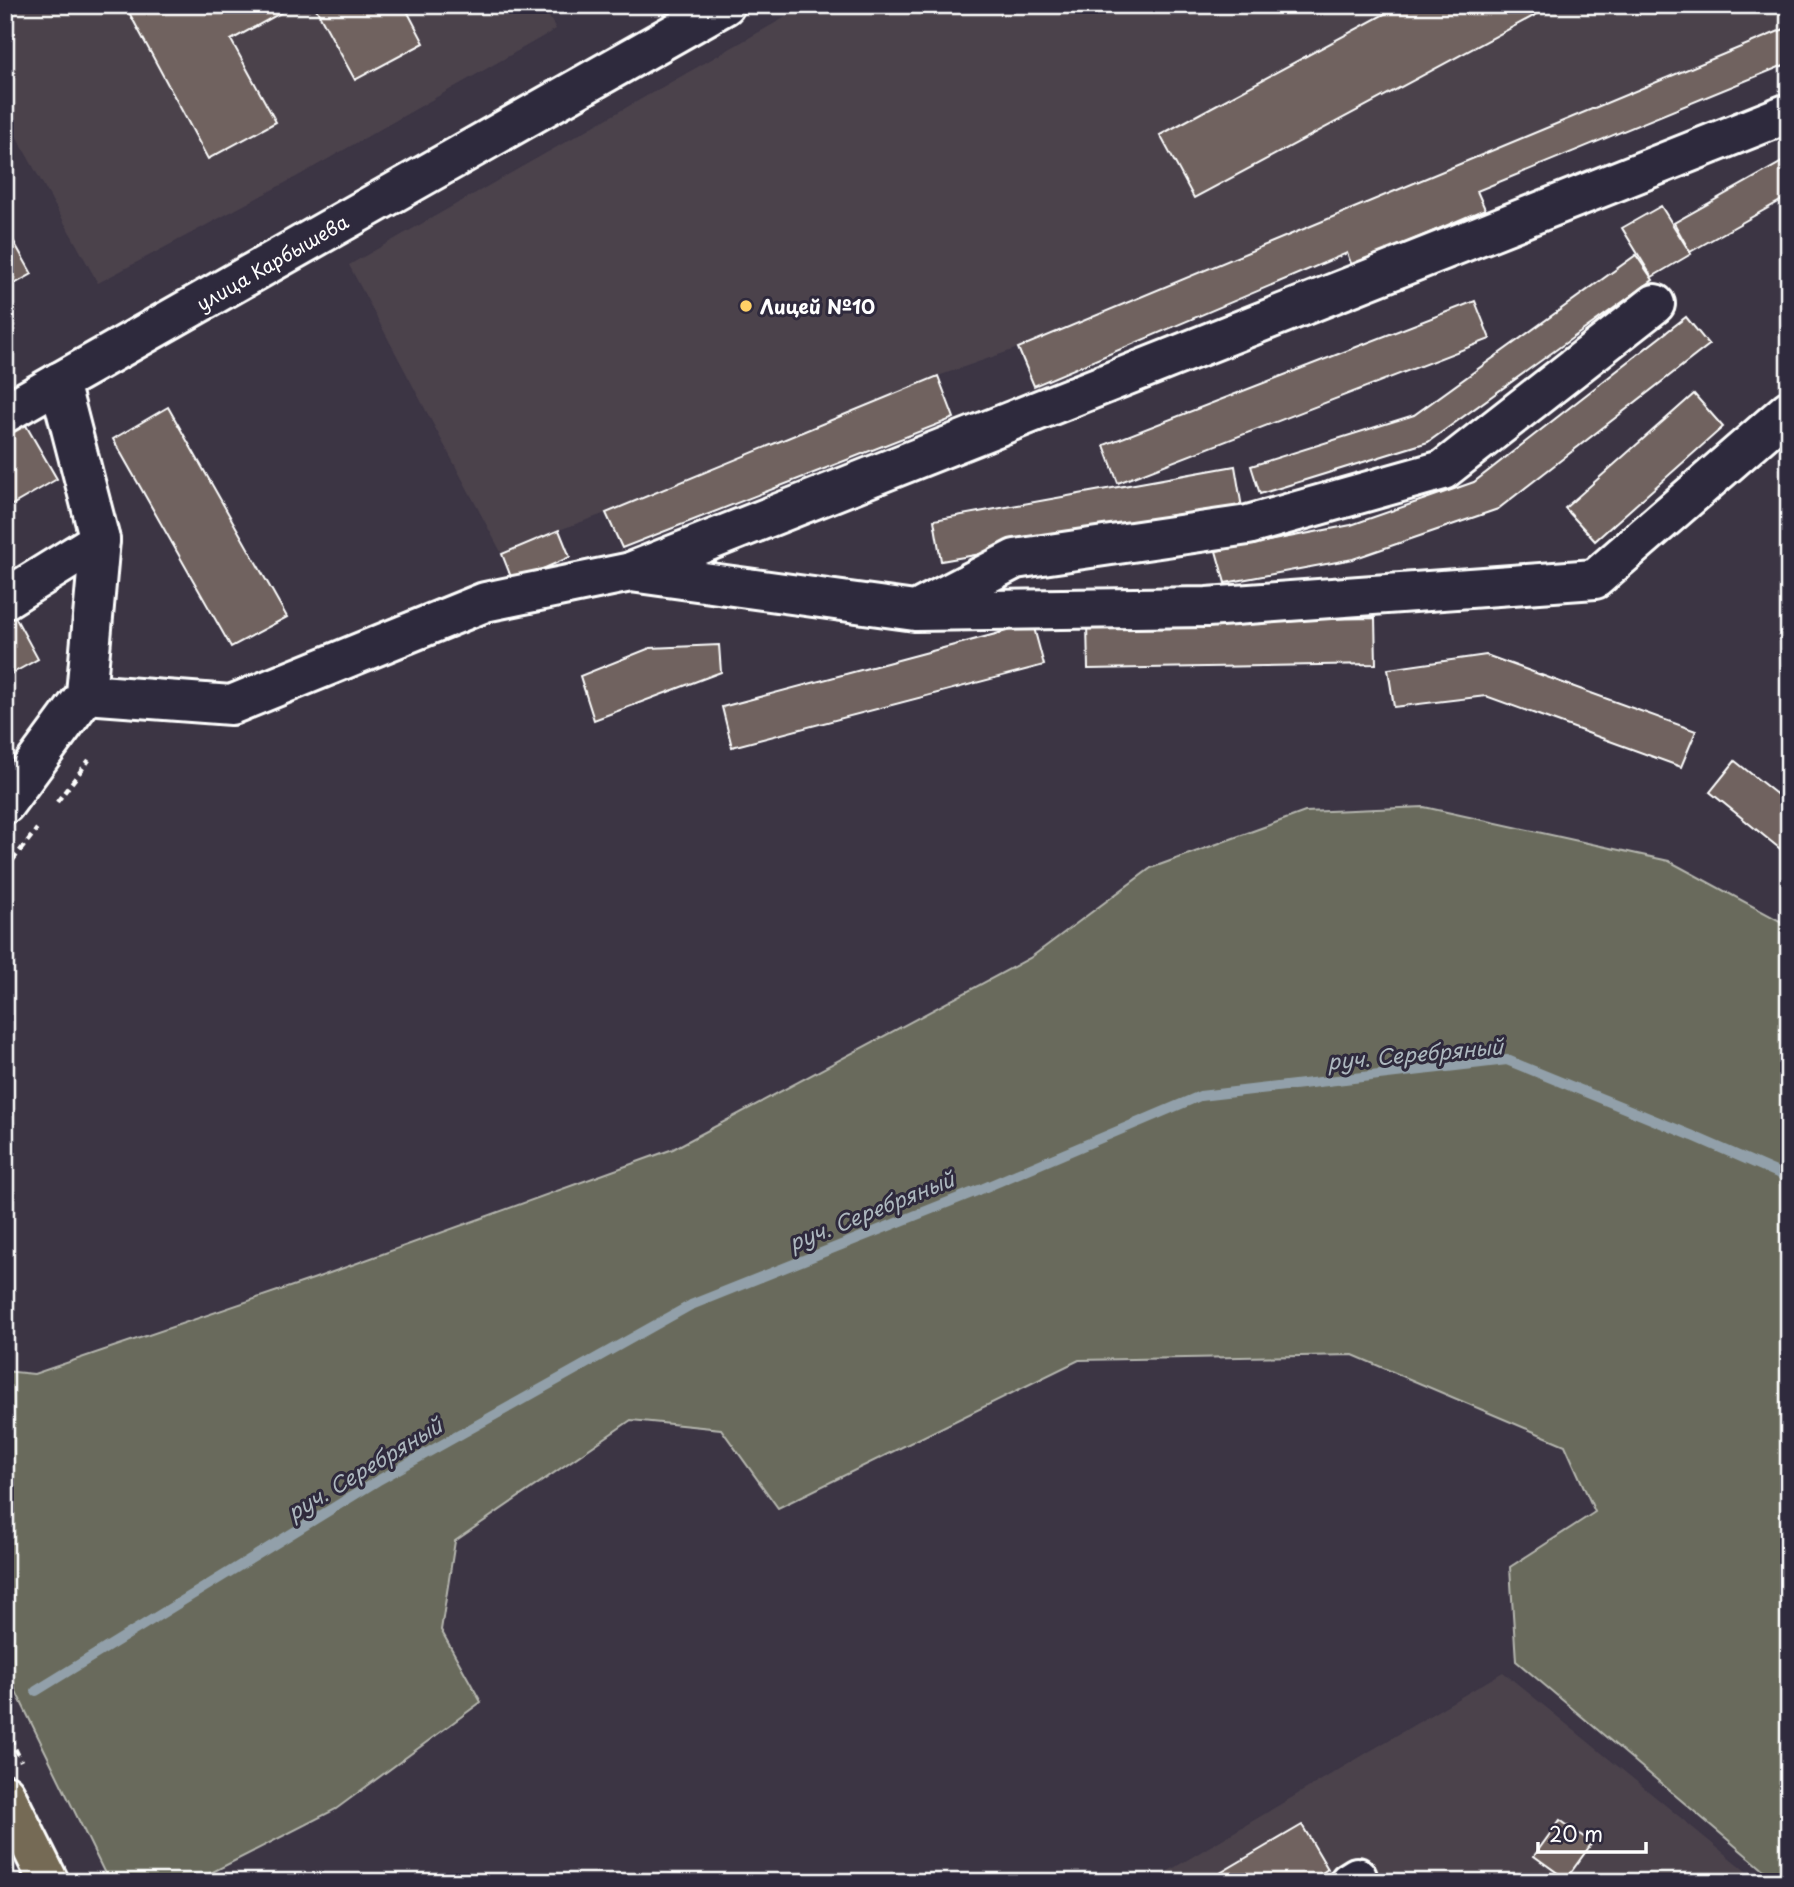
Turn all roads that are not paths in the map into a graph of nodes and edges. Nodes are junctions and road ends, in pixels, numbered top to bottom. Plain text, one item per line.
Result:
1 (725, 5) edge
2 (1789, 113) edge
3 (1655, 304) dead end
4 (59, 382) junction
5 (1789, 410) edge
6 (6, 412) edge
7 (100, 540) junction
8 (631, 572) junction
9 (5, 599) edge
10 (915, 611) junction
11 (86, 694) junction
12 (5, 804) edge
13 (5, 1794) edge
14 (49, 1882) edge

1 - 4 street, улица Карбышева
2 - 8 street
3 - 10 street
4 - 6 street, улица Карбышева
4 - 7 street
5 - 10 street
7 - 9 street
7 - 11 street
8 - 10 street
8 - 11 street
11 - 12 street
13 - 14 main road

